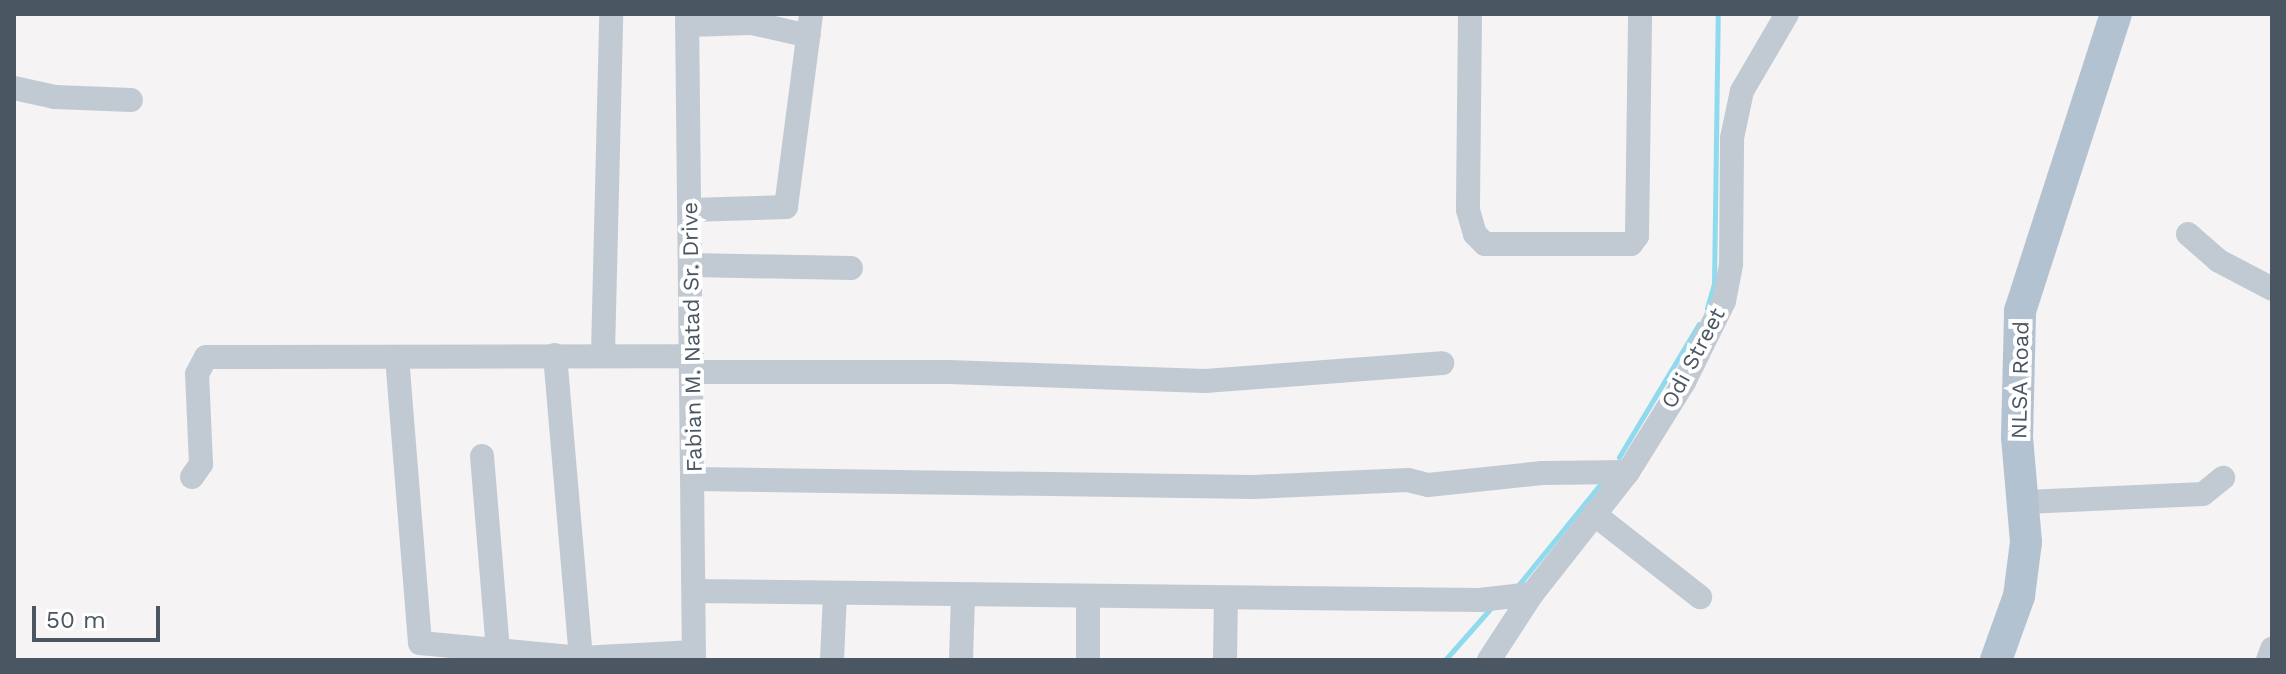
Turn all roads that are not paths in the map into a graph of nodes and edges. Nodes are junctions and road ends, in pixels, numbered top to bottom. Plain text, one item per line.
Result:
1 (611, 14) edge
2 (1470, 14) edge
3 (1640, 14) edge
4 (1787, 14) edge
5 (2116, 14) edge
6 (687, 20) edge
7 (810, 25) edge
8 (14, 88) edge
9 (131, 100) dead end
10 (690, 210) junction
11 (2188, 234) dead end
12 (691, 265) junction
13 (851, 268) dead end
14 (2272, 289) edge
15 (603, 353) junction
16 (555, 355) junction
17 (397, 357) junction
18 (1442, 363) dead end
19 (692, 364) junction
20 (482, 456) dead end
21 (1628, 472) junction
22 (192, 477) dead end
23 (2223, 478) dead end
24 (693, 479) junction
25 (2025, 502) junction
26 (1594, 514) junction
27 (694, 591) junction
28 (835, 594) junction
29 (1532, 594) junction
30 (963, 595) junction
31 (1088, 597) junction
32 (1700, 597) dead end
33 (1226, 598) junction
34 (2272, 649) edge
35 (498, 652) junction
36 (694, 656) edge
37 (581, 658) edge
38 (832, 660) edge
39 (961, 660) edge
40 (1088, 660) edge
41 (1225, 660) edge
42 (1489, 660) edge
43 (1996, 660) edge
44 (2268, 660) edge

1 - 15 street
2 - 3 street
4 - 21 street, Odi Street
5 - 25 main road, NLSA Road
6 - 7 street
6 - 10 street, Fabian M. Natad Sr. Drive
7 - 10 street
8 - 9 street
10 - 12 street, Fabian M. Natad Sr. Drive
11 - 14 street
12 - 13 street
12 - 19 street, Fabian M. Natad Sr. Drive
15 - 16 street
15 - 19 street
16 - 17 street
16 - 37 street
17 - 22 street
17 - 35 street
18 - 19 street
19 - 24 street, Fabian M. Natad Sr. Drive
20 - 35 street
21 - 24 street
21 - 26 street, Odi Street
23 - 25 street
24 - 27 street, Fabian M. Natad Sr. Drive
25 - 43 main road, NLSA Road
26 - 29 street, Odi Street
26 - 32 street
27 - 28 street
27 - 36 street, Fabian M. Natad Sr. Drive
28 - 30 street
28 - 38 street
29 - 33 street
29 - 42 street, Odi Street
30 - 31 street
30 - 39 street
31 - 33 street
31 - 40 street
33 - 41 street
34 - 44 street
35 - 37 street
36 - 37 street

